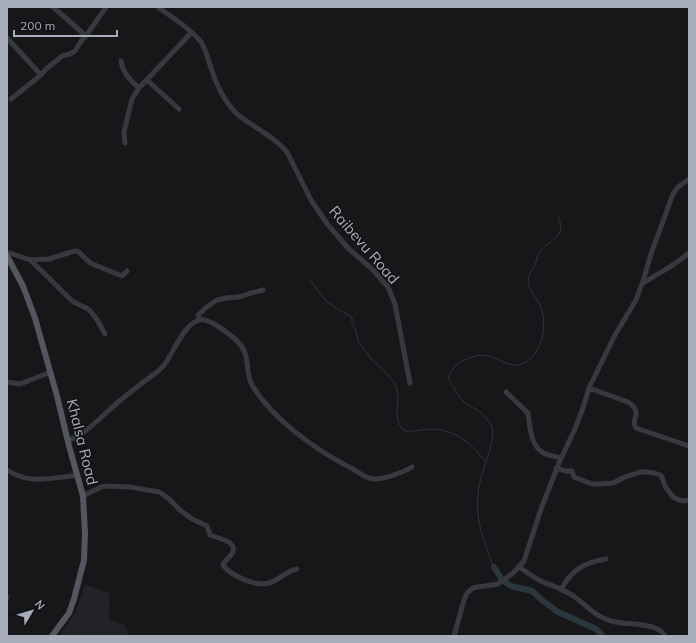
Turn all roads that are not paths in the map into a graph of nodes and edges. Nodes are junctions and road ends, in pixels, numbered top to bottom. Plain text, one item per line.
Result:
1 (53, 7) edge
2 (106, 7) edge
3 (158, 7) edge
4 (191, 33) junction
5 (86, 36) junction
6 (7, 38) edge
7 (121, 61) dead end
8 (41, 75) junction
9 (147, 80) junction
10 (138, 88) junction
11 (11, 99) dead end
12 (179, 109) dead end
13 (125, 143) dead end
14 (689, 179) edge
15 (7, 252) edge
16 (689, 253) edge
17 (7, 256) edge
18 (30, 260) junction
19 (127, 271) dead end
20 (642, 284) junction
21 (263, 290) dead end
22 (198, 320) junction
23 (105, 334) dead end
24 (51, 372) junction
25 (7, 382) edge
26 (410, 383) dead end
27 (589, 388) junction
28 (506, 392) dead end
29 (68, 441) junction
30 (689, 446) edge
31 (561, 458) junction
32 (412, 467) dead end
33 (556, 468) junction
34 (7, 470) edge
35 (77, 475) junction
36 (83, 496) junction
37 (688, 500) dead end
38 (606, 559) dead end
39 (519, 567) junction
40 (297, 569) dead end
41 (561, 590) junction
42 (52, 636) edge
43 (454, 636) edge
44 (665, 636) edge

1 - 5 street
2 - 5 street
3 - 4 street, Raibevu Road
4 - 9 street
4 - 26 street, Raibevu Road
5 - 8 street
6 - 8 street
7 - 10 street
8 - 11 street
9 - 10 street
9 - 12 street
10 - 13 street
14 - 20 street
15 - 18 street
16 - 20 street
17 - 24 main road, Khalsa Road
18 - 19 street
18 - 23 street
20 - 27 street
21 - 22 street
22 - 29 street
22 - 32 street
24 - 25 street
24 - 29 main road, Khalsa Road
27 - 30 street
27 - 31 street
28 - 31 street
29 - 35 main road, Khalsa Road
31 - 33 street
33 - 37 street
33 - 39 street
34 - 35 street
35 - 36 main road, Khalsa Road
36 - 40 street
36 - 42 main road, Khalsa Road
38 - 41 street
39 - 41 street
39 - 43 street
41 - 44 street

